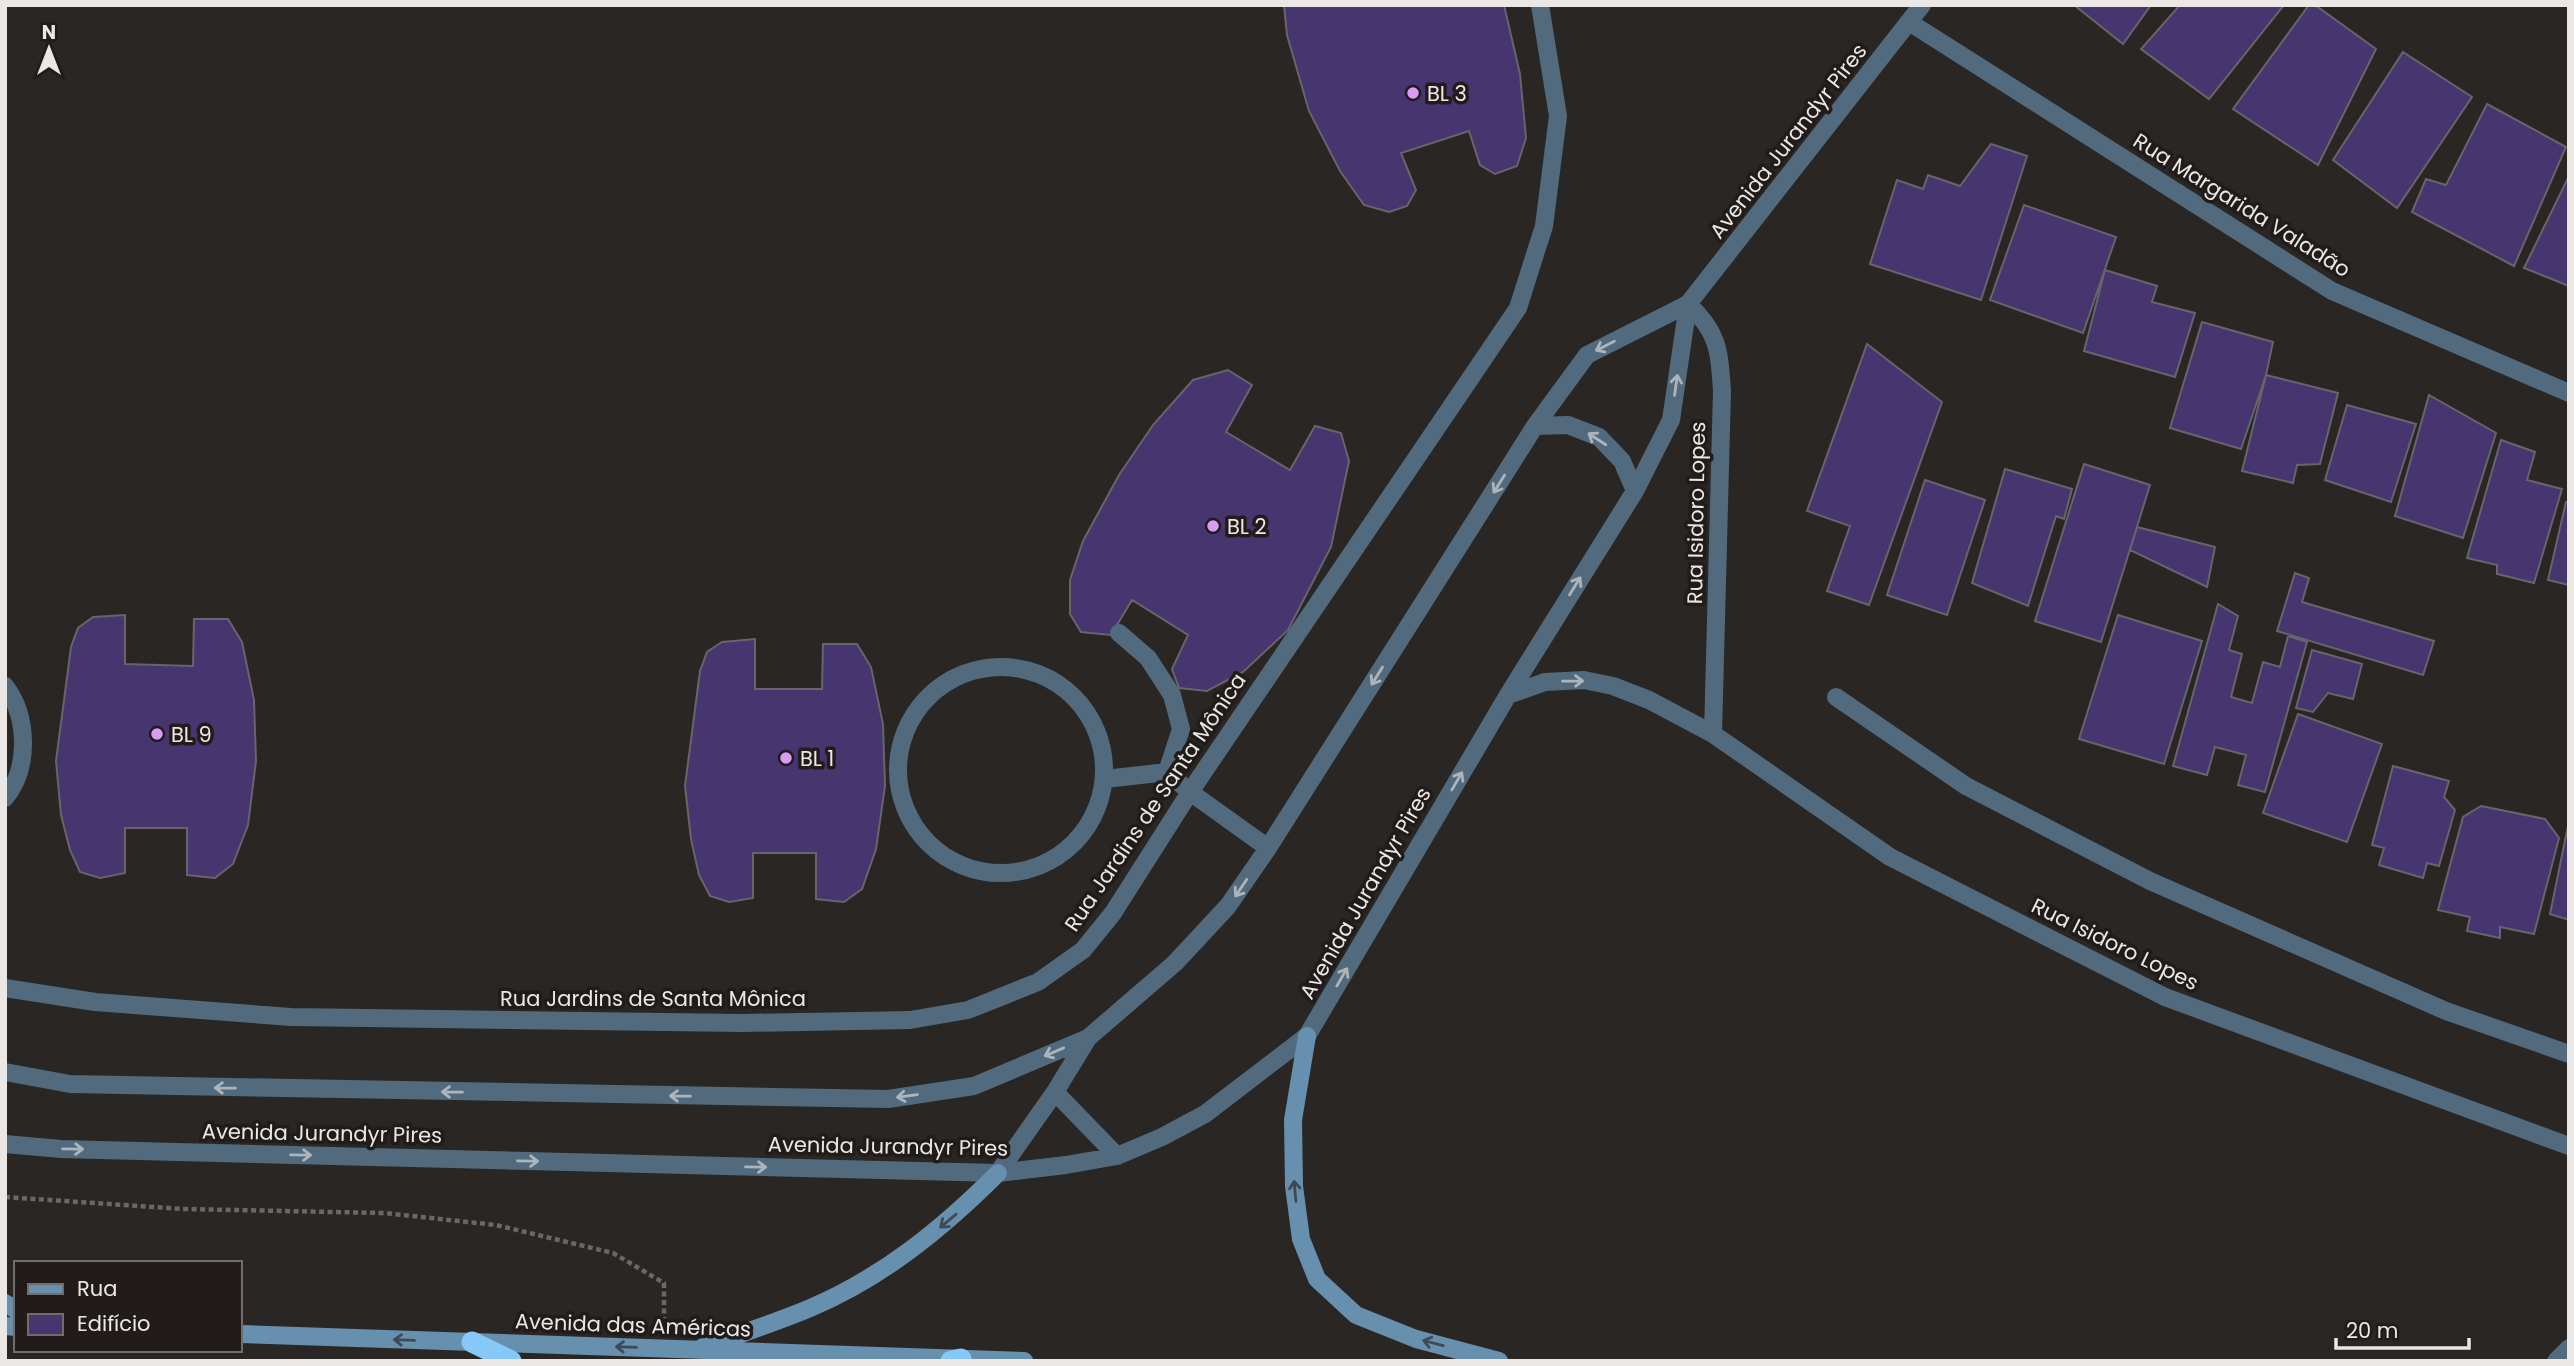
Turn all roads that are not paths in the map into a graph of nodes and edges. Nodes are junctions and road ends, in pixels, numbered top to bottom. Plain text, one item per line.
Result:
1 (1540, 5) edge
2 (1922, 5) edge
3 (1909, 22) junction
4 (1688, 304) junction
5 (2569, 393) edge
6 (1535, 426) junction
7 (1635, 491) junction
8 (1119, 633) dead end
9 (5, 686) edge
10 (1508, 695) junction
11 (1836, 697) dead end
12 (1713, 734) junction
13 (1167, 772) junction
14 (1105, 779) junction
15 (1190, 792) junction
16 (5, 798) edge
17 (1268, 848) junction
18 (5, 988) edge
19 (1307, 1036) junction
20 (1088, 1038) junction
21 (2569, 1054) edge
22 (5, 1072) edge
23 (1055, 1092) junction
24 (5, 1144) edge
25 (2569, 1146) edge
26 (1117, 1156) junction
27 (998, 1173) junction
28 (242, 1334) edge
29 (472, 1342) junction
30 (2569, 1348) edge
31 (695, 1350) junction
32 (956, 1360) edge
33 (511, 1361) edge
34 (1024, 1361) edge
35 (1499, 1361) edge
36 (2557, 1361) edge

1 - 15 street, Rua Jardins de Santa Mônica
2 - 3 street, Avenida Jurandyr Pires
3 - 4 street, Avenida Jurandyr Pires
3 - 5 street, Rua Margarida Valadão
4 -> 6 street, Avenida Jurandyr Pires
7 -> 4 street, Avenida Jurandyr Pires
4 - 12 street, Rua Isidoro Lopes
7 -> 6 street
6 -> 17 street, Avenida Jurandyr Pires
10 -> 7 street, Avenida Jurandyr Pires
8 - 13 street
9 - 16 street
10 -> 12 street, Rua Isidoro Lopes
19 -> 10 street, Avenida Jurandyr Pires
11 - 21 street
12 - 25 street, Rua Isidoro Lopes
13 - 14 street
13 - 15 street
14 - 14 street
15 - 17 street
15 - 18 street, Rua Jardins de Santa Mônica
17 -> 20 street, Avenida Jurandyr Pires
19 - 26 street, Avenida Jurandyr Pires
35 -> 19 main road
20 -> 22 street, Avenida Jurandyr Pires
20 - 23 street
23 - 26 street
23 - 27 street
24 -> 27 street, Avenida Jurandyr Pires
26 - 27 street, Avenida Jurandyr Pires
27 -> 31 main road
29 -> 28 main road, Avenida das Américas
31 -> 29 main road, Avenida das Américas
29 - 33 highway
30 - 36 street
31 - 32 main road, Avenida das Américas
32 - 34 main road, Avenida das Américas

